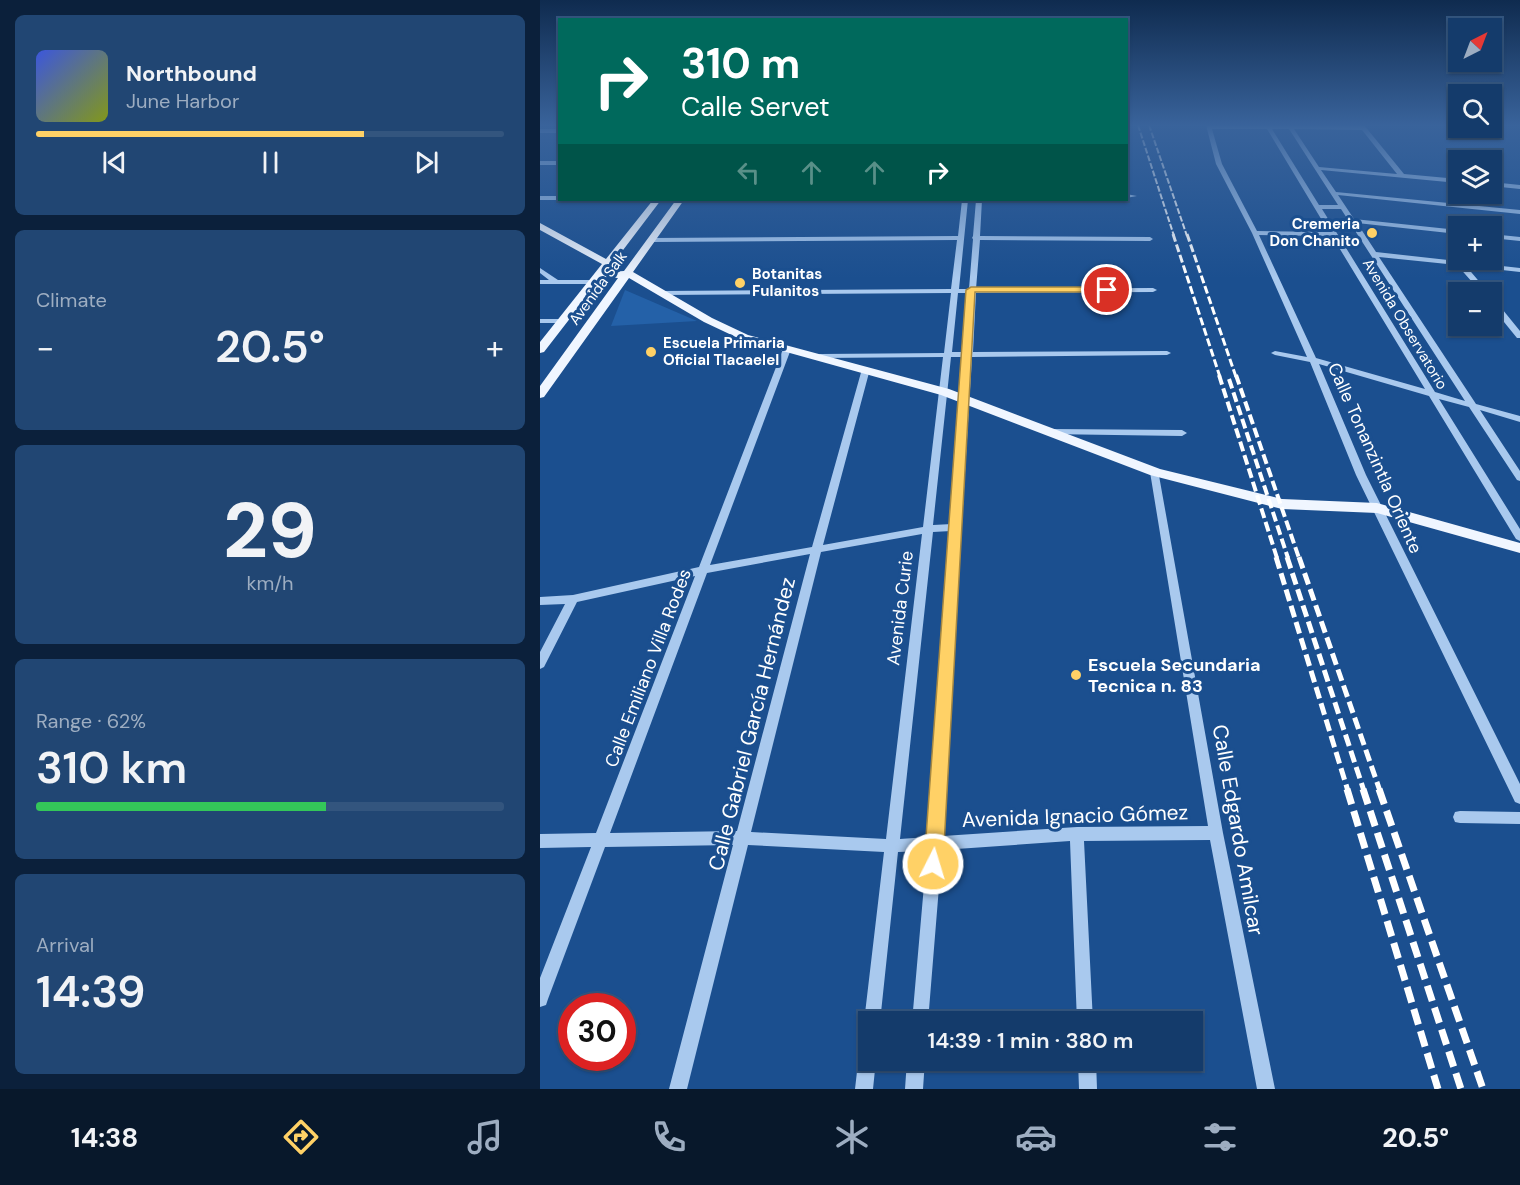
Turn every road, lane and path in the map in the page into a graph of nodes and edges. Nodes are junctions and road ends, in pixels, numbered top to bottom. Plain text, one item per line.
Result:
1 (1225, 176) edge
2 (1299, 176) edge
3 (1322, 176) edge
4 (1402, 176) edge
5 (1448, 180) edge
6 (1502, 185) edge
7 (1520, 187) edge
8 (1332, 193) junction
9 (540, 198) edge
10 (558, 198) edge
11 (656, 201) edge
12 (679, 201) edge
13 (965, 201) edge
14 (979, 201) edge
15 (1318, 207) junction
16 (1342, 207) junction
17 (1520, 212) edge
18 (1351, 221) junction
19 (542, 229) edge
20 (1448, 231) edge
21 (1255, 233) junction
22 (1334, 234) junction
23 (1502, 237) edge
24 (960, 238) junction
25 (975, 238) junction
26 (1150, 238) dead end
27 (1520, 239) edge
28 (652, 240) junction
29 (1372, 254) junction
30 (1448, 263) edge
31 (606, 267) junction
32 (1502, 268) edge
33 (631, 269) junction
34 (540, 270) edge
35 (1465, 270) edge
36 (1520, 270) edge
37 (540, 282) edge
38 (556, 282) junction
39 (592, 282) junction
40 (1475, 282) edge
41 (971, 290) junction
42 (1153, 290) dead end
43 (954, 291) junction
44 (662, 293) junction
45 (1502, 314) edge
46 (540, 321) edge
47 (562, 321) junction
48 (1520, 336) edge
49 (787, 349) junction
50 (540, 350) edge
51 (949, 353) junction
52 (968, 353) junction
53 (1167, 353) dead end
54 (1275, 353) dead end
55 (820, 356) junction
56 (1313, 360) junction
57 (866, 369) junction
58 (945, 392) junction
59 (1430, 393) junction
60 (540, 394) edge
61 (965, 401) junction
62 (1472, 407) junction
63 (1520, 419) edge
64 (1047, 432) junction
65 (1182, 433) dead end
66 (1155, 472) junction
67 (1520, 478) edge
68 (1377, 508) junction
69 (956, 526) junction
70 (930, 528) junction
71 (1520, 537) edge
72 (1520, 548) edge
73 (816, 551) junction
74 (704, 570) junction
75 (573, 599) junction
76 (540, 601) edge
77 (540, 664) edge
78 (1520, 798) edge
79 (1460, 817) dead end
80 (1520, 818) edge
81 (1216, 833) junction
82 (1077, 834) junction
83 (743, 838) junction
84 (540, 841) edge
85 (601, 841) junction
86 (935, 842) junction
87 (893, 846) junction
88 (540, 999) edge
89 (873, 1011) edge
90 (921, 1011) edge
91 (1085, 1011) edge
92 (866, 1071) edge
93 (915, 1071) edge
94 (1087, 1071) edge
95 (678, 1089) edge
96 (864, 1089) edge
97 (914, 1089) edge
98 (1088, 1089) edge
99 (1266, 1089) edge

1 - 21 street, Calle Tonanzintla Oriente
2 - 15 street, Avenida Observatorio
3 - 8 street, Avenida Observatorio
4 - 5 street
6 - 7 street
8 - 16 street, Avenida Observatorio
8 - 17 street
9 - 10 street
11 - 31 main road, Avenida Salk
12 - 28 main road, Avenida Salk
13 - 24 street, Avenida Curie
14 - 25 street
15 - 16 street
15 - 22 street, Avenida Observatorio
16 - 18 street, Avenida Observatorio
18 - 20 street
18 - 29 street, Avenida Observatorio
19 - 31 main road
21 - 22 street
21 - 56 street, Calle Tonanzintla Oriente
22 - 59 street, Avenida Observatorio
23 - 27 street
24 - 28 street
24 - 43 street, Avenida Curie
25 - 26 street
25 - 41 street
28 - 33 main road, Avenida Salk
29 - 30 street
29 - 62 street, Avenida Observatorio
31 - 33 main road
31 - 33 main road
31 - 39 main road, Avenida Salk
32 - 36 street
33 - 44 main road
33 - 60 main road, Avenida Salk
34 - 38 street
35 - 40 street
37 - 38 street
38 - 39 street
39 - 47 main road, Avenida Salk
41 - 42 street
41 - 43 street
41 - 52 street
43 - 44 street
43 - 51 street, Avenida Curie
44 - 49 main road
45 - 48 street
46 - 47 street
47 - 50 main road, Avenida Salk
49 - 55 main road
49 - 74 street, Calle Emiliano Villa Rodes
51 - 52 street
51 - 55 street
51 - 58 street, Avenida Curie
52 - 53 street
52 - 61 street
54 - 56 street
55 - 57 main road
56 - 59 street
56 - 68 street, Calle Tonanzintla Oriente
57 - 58 main road
57 - 73 street, Calle Gabriel García Hernández
58 - 61 main road
58 - 70 street, Avenida Curie
59 - 62 street
59 - 71 street, Avenida Observatorio
61 - 64 main road
61 - 69 street
62 - 63 street
62 - 67 street, Avenida Observatorio
64 - 65 street
64 - 66 main road
66 - 68 main road
66 - 81 street, Calle Edgardo Amilcar
68 - 72 main road
68 - 78 street, Calle Tonanzintla Oriente
69 - 70 street
69 - 86 street
70 - 73 street
70 - 87 street, Avenida Curie
73 - 74 street
73 - 83 street, Calle Gabriel García Hernández
74 - 75 street
74 - 85 street, Calle Emiliano Villa Rodes
75 - 76 street
75 - 77 street
79 - 80 street
81 - 82 street, Avenida Ignacio Gómez
81 - 99 street, Calle Edgardo Amilcar
82 - 86 street, Avenida Ignacio Gómez
82 - 91 street
83 - 85 street, Avenida Ignacio Gómez
83 - 87 street, Avenida Ignacio Gómez
83 - 95 street, Calle Gabriel García Hernández
84 - 85 street, Avenida Ignacio Gómez
85 - 88 street, Calle Emiliano Villa Rodes
86 - 87 street, Avenida Ignacio Gómez
86 - 90 street
87 - 89 street, Avenida Curie
92 - 96 street
93 - 97 street
94 - 98 street

